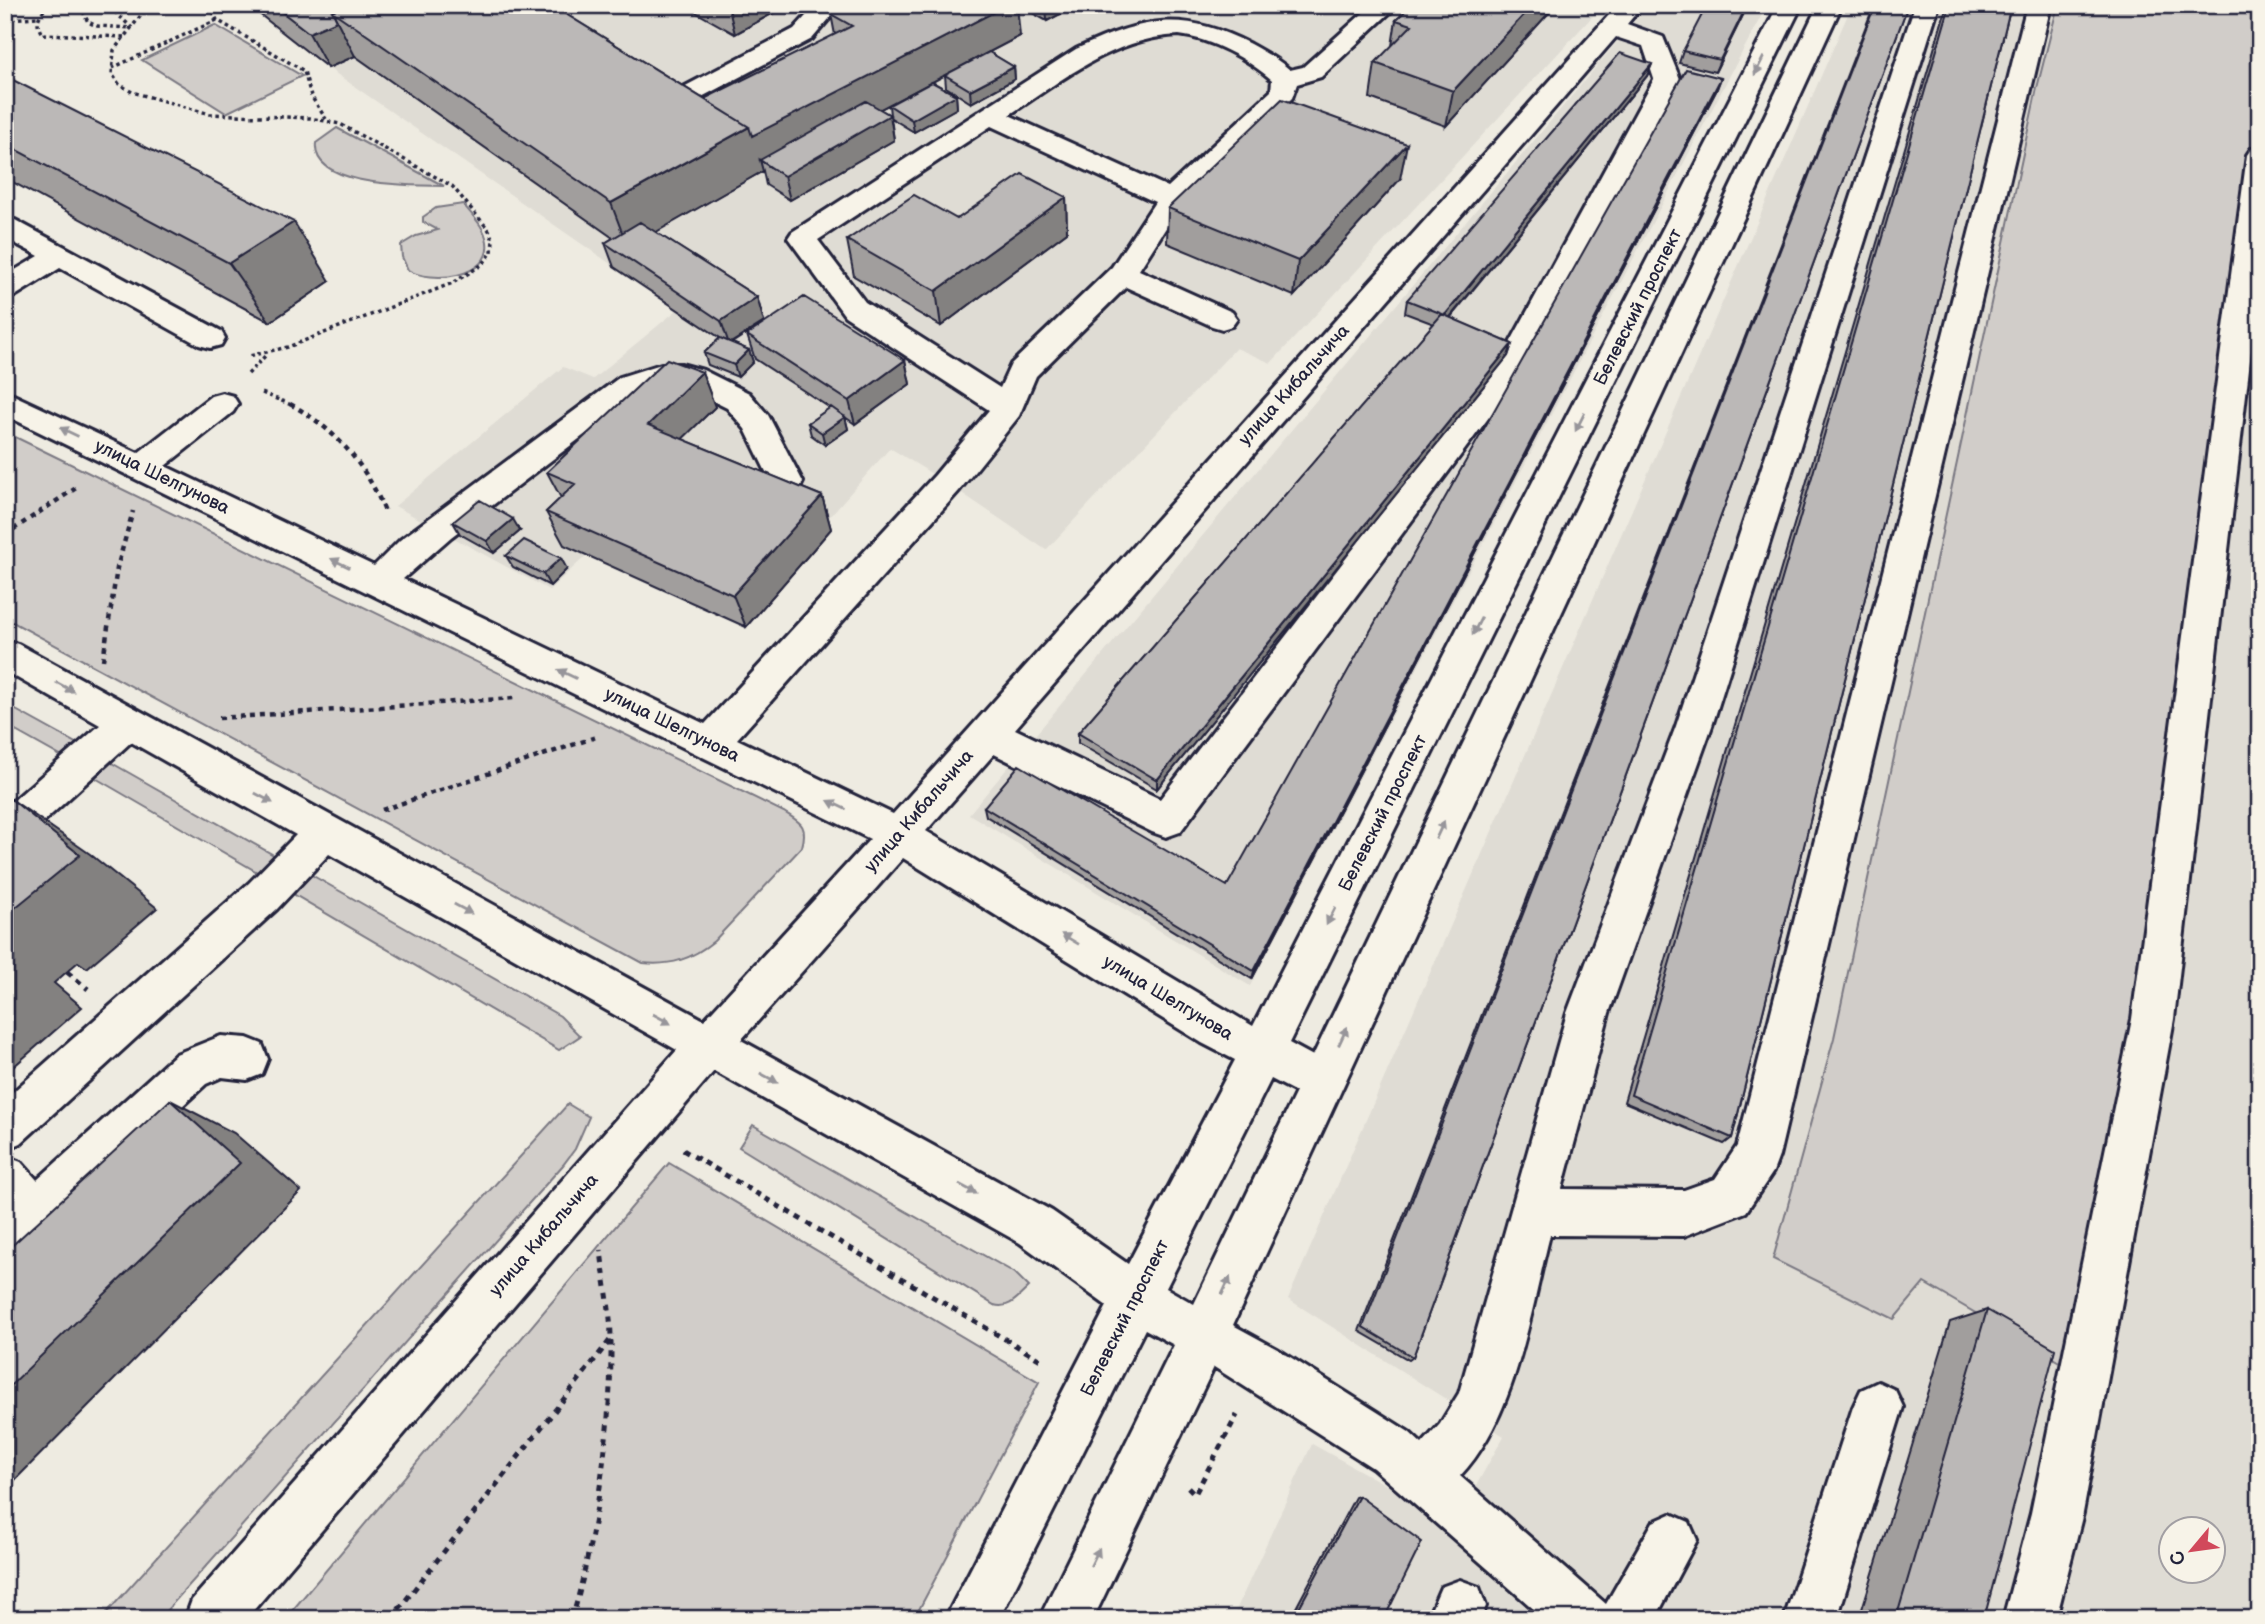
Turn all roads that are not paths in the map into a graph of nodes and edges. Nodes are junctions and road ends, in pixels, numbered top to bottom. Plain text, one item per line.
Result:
1 (829, 5) edge
2 (1385, 5) edge
3 (1790, 5) edge
4 (1830, 5) edge
5 (1927, 5) edge
6 (2039, 5) edge
7 (1621, 16) edge
8 (1285, 79) junction
9 (685, 96) edge
10 (990, 116) junction
11 (2260, 155) edge
12 (1171, 199) junction
13 (5, 226) edge
14 (60, 256) junction
15 (1122, 274) junction
16 (5, 289) edge
17 (1222, 319) dead end
18 (210, 338) road end
19 (5, 402) edge
20 (222, 404) dead end
21 (1008, 408) junction
22 (142, 467) junction
23 (788, 482) edge
24 (379, 582) junction
25 (5, 654) edge
26 (128, 722) junction
27 (987, 733) junction
28 (710, 744) junction
29 (5, 832) edge
30 (324, 832) junction
31 (899, 835) junction
32 (709, 1045) junction
33 (1262, 1053) junction
34 (247, 1059) dead end
35 (1321, 1082) junction
36 (5, 1128) edge
37 (5, 1178) edge
38 (1534, 1212) junction
39 (20, 1226) edge
40 (1136, 1298) junction
41 (1204, 1335) junction
42 (1878, 1407) dead end
43 (1424, 1478) junction
44 (1671, 1540) dead end
45 (211, 1619) edge
46 (971, 1619) edge
47 (1065, 1619) edge
48 (1585, 1619) edge
49 (1626, 1619) edge
50 (1810, 1619) edge
51 (2029, 1619) edge

1 - 9 street
2 - 8 street
3 -> 33 street, Белевский проспект
35 -> 4 street
5 - 38 street
6 - 38 street
7 - 27 street, улица Кибальчича
7 - 27 street
8 - 10 street
8 - 12 street
10 - 12 street
10 - 21 street
11 - 51 street
12 - 15 street
13 - 14 street
14 - 16 street
14 - 18 street
15 - 17 street
15 - 21 street
22 -> 19 street, улица Шелгунова
20 - 22 street
21 - 28 street
24 -> 22 street, улица Шелгунова
23 - 24 street
28 -> 24 street, улица Шелгунова
25 -> 26 street
26 - 29 street
26 -> 30 street
27 - 31 street, улица Кибальчича
31 -> 28 street, улица Шелгунова
30 -> 32 street
30 - 36 street
31 - 32 street, улица Кибальчича
33 -> 31 street, улица Шелгунова
32 -> 40 street
32 - 45 street, улица Кибальчича
33 - 35 street, улица Шелгунова
33 - 40 street, Белевский проспект
34 - 39 street
41 -> 35 street
37 - 39 street
38 - 43 street
40 - 41 street
40 - 46 street, Белевский проспект
41 - 43 street
47 -> 41 street
42 - 50 street
43 - 48 street
44 - 49 street

